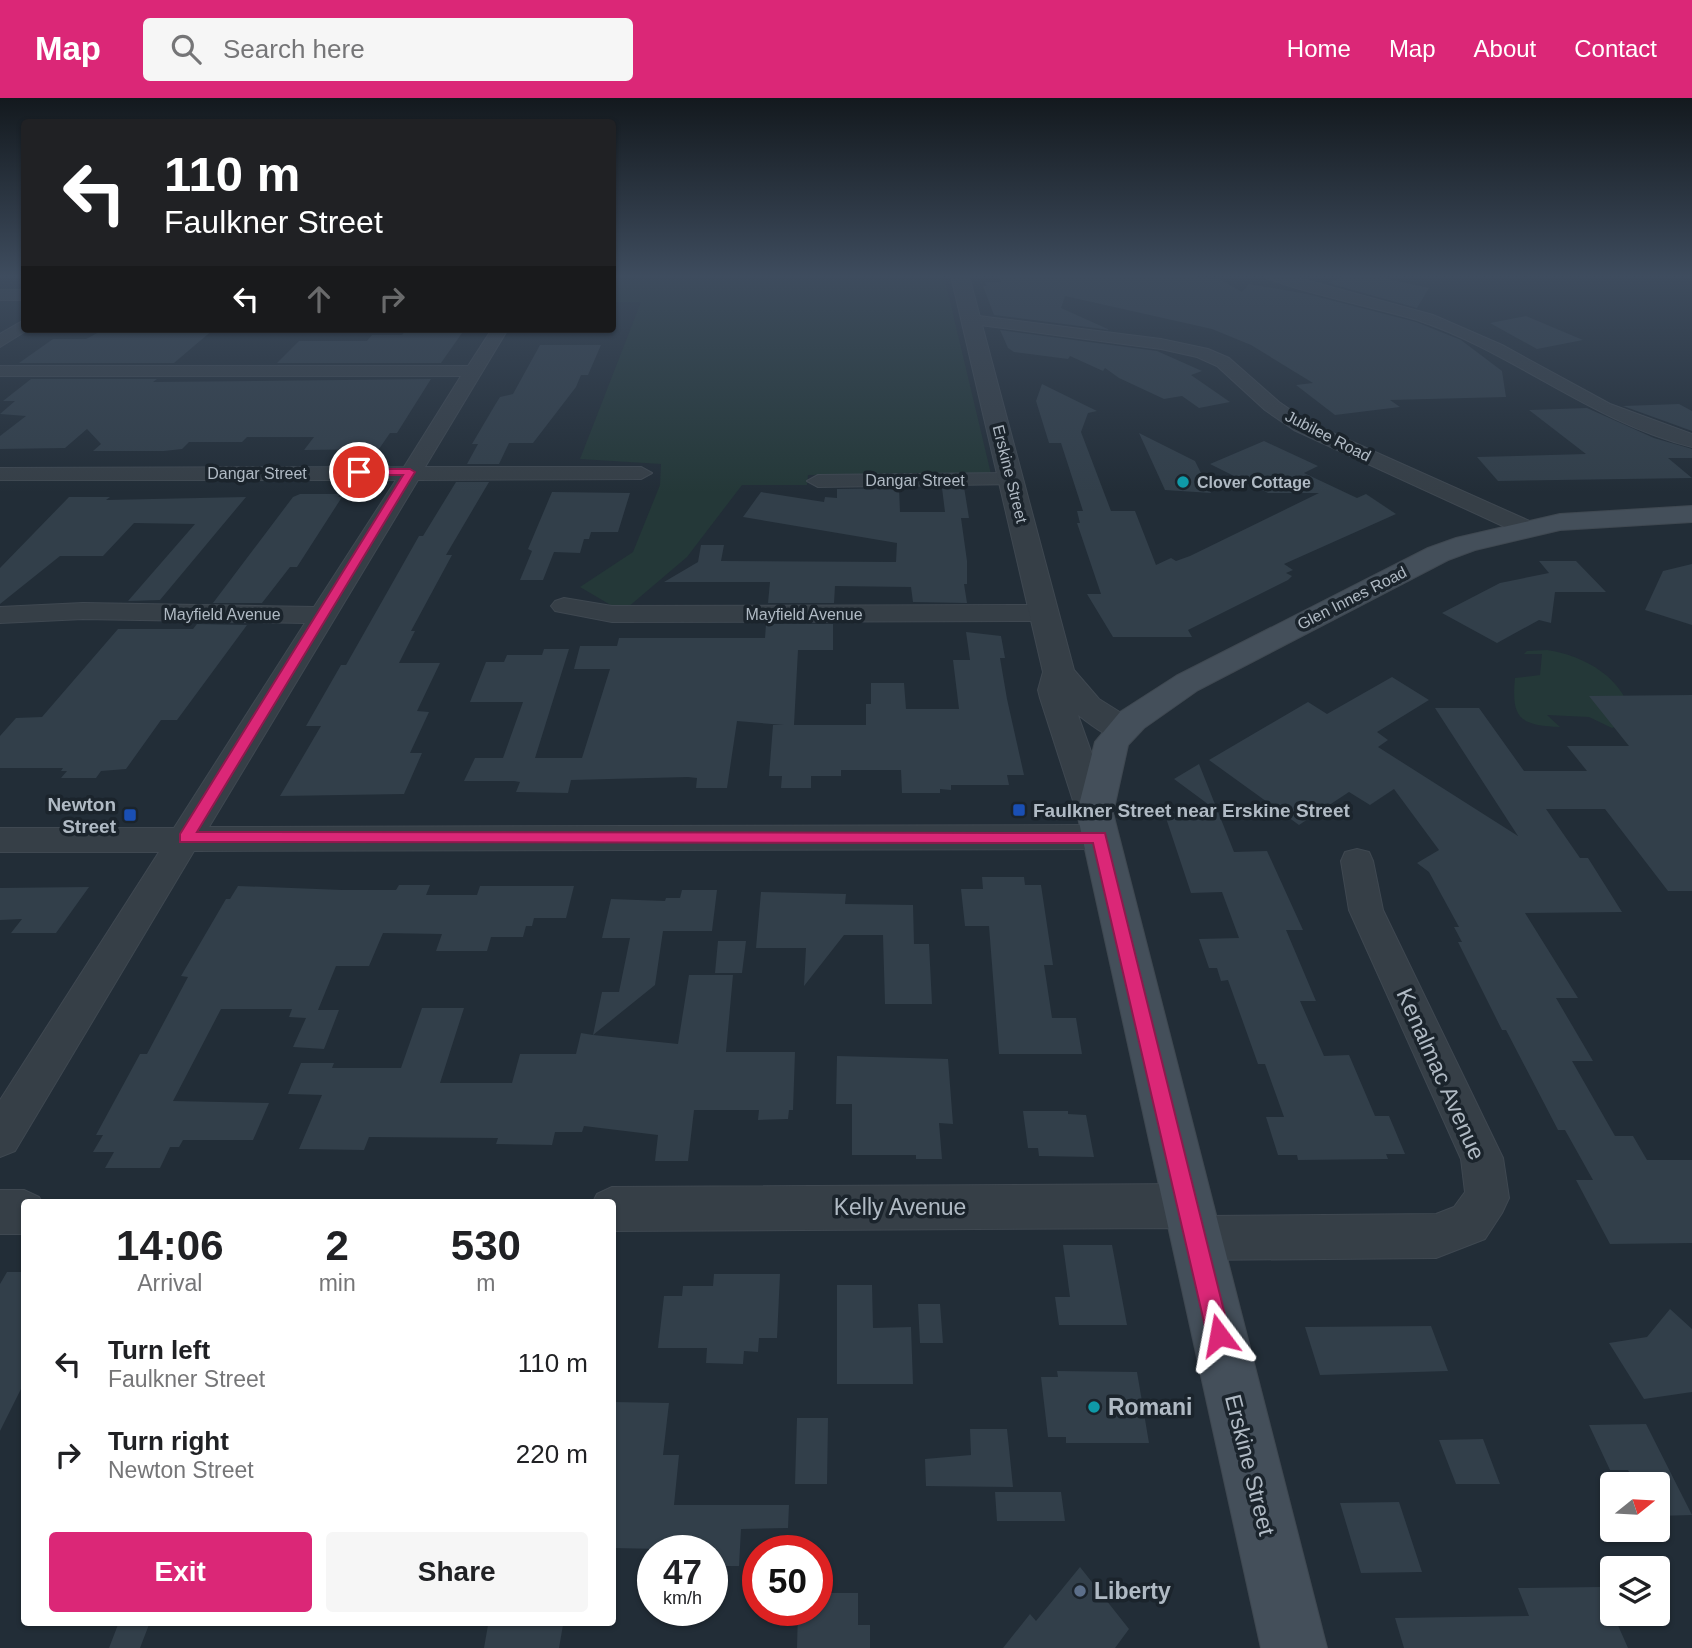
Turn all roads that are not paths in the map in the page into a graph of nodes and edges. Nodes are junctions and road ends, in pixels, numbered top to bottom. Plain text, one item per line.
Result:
1 (488, 348) edge
2 (978, 348) edge
3 (1175, 348) edge
4 (1495, 348) edge
5 (474, 370) junction
6 (0, 371) edge
7 (1692, 441) edge
8 (410, 472) junction
9 (641, 473) dead end
10 (0, 474) edge
11 (1011, 479) junction
12 (818, 481) dead end
13 (1692, 514) edge
14 (1526, 528) junction
15 (565, 606) dead end
16 (1044, 613) junction
17 (122, 614) junction
18 (0, 615) edge
19 (322, 615) junction
20 (0, 622) edge
21 (1059, 672) junction
22 (1061, 713) junction
23 (1117, 735) junction
24 (1097, 825) junction
25 (186, 838) junction
26 (0, 840) edge
27 (1357, 861) dead end
28 (0, 1137) edge
29 (616, 1209) edge
30 (0, 1212) edge
31 (21, 1212) edge
32 (1192, 1222) junction
33 (1294, 1648) edge

1 - 5 street
2 - 11 street, Erskine Street
3 - 14 street, Jubilee Road
4 - 7 street
5 - 6 street
5 - 8 street
8 - 9 street, Dangar Street
8 - 10 street, Dangar Street
8 - 19 street
11 - 12 street, Dangar Street
11 - 16 street, Erskine Street
13 - 14 main road, Glen Innes Road
14 - 23 main road, Glen Innes Road
15 - 16 street, Mayfield Avenue
16 - 21 street, Erskine Street
17 - 18 street, Mayfield Avenue
17 - 19 street, Mayfield Avenue
17 - 20 street, Mayfield Avenue
19 - 25 street
21 - 22 street, Erskine Street
21 - 23 street, Erskine Street
22 - 23 street
22 - 24 street, Erskine Street
23 - 24 main road
24 - 25 street
24 - 32 main road, Erskine Street
25 - 26 street
25 - 28 street
27 - 32 street, Kenalmac Avenue
29 - 32 street, Kelly Avenue
30 - 31 street
32 - 33 main road, Erskine Street

